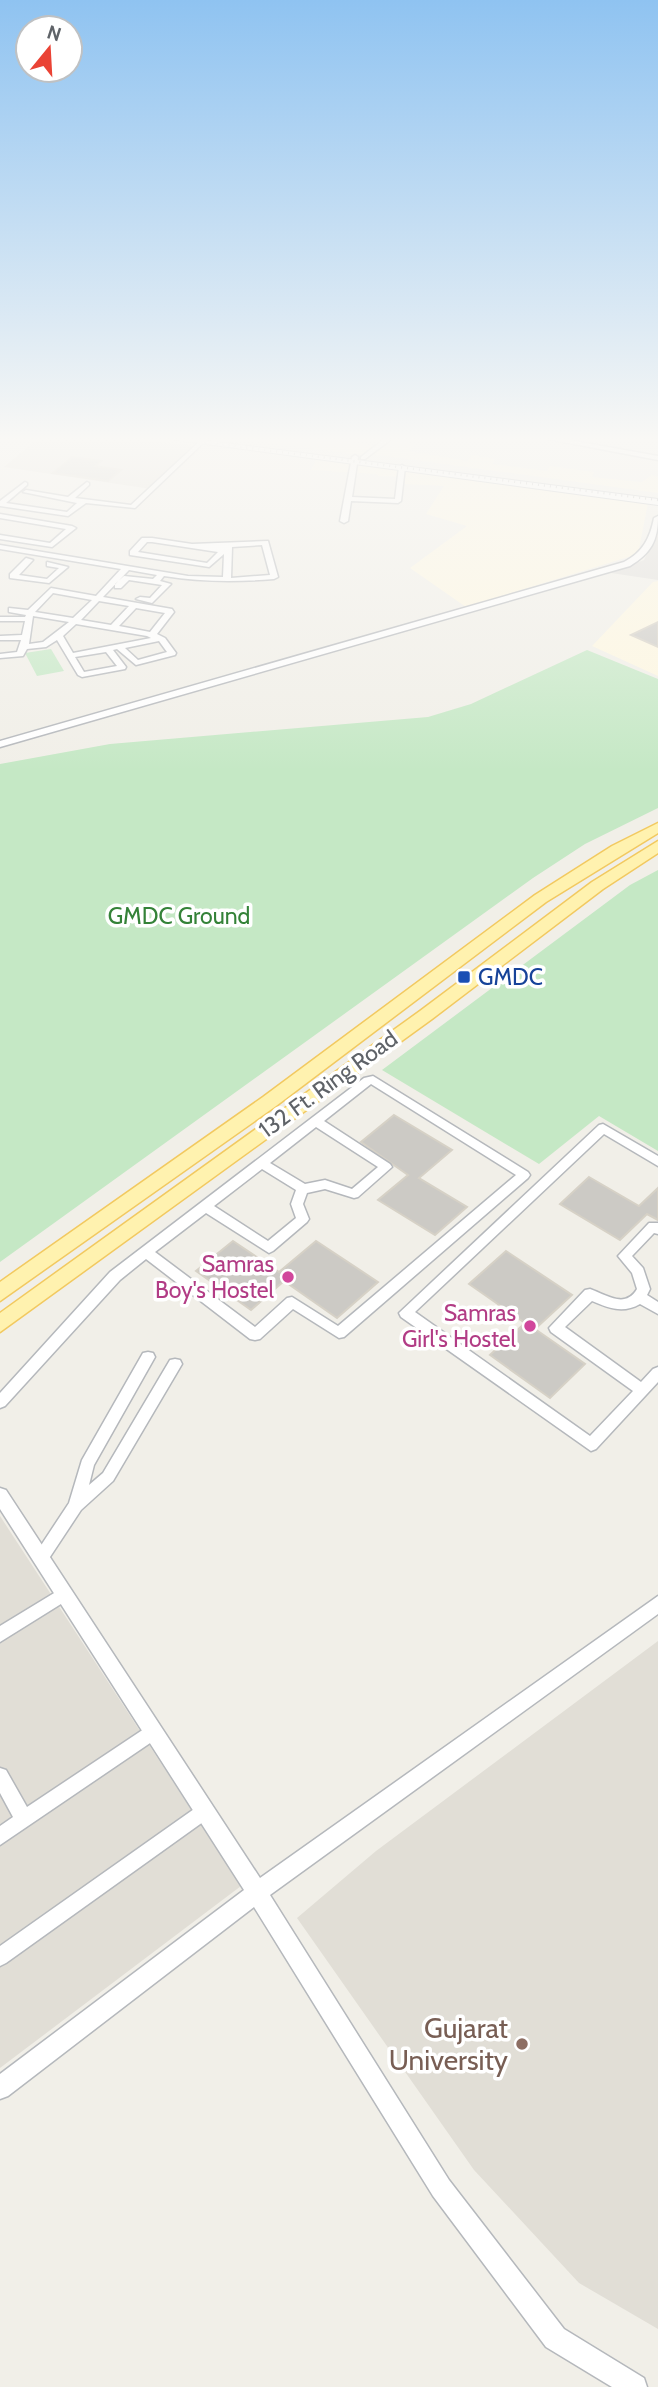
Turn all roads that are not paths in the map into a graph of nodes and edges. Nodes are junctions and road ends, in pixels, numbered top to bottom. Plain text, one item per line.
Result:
1 (137, 548) edge
2 (185, 548) edge
3 (208, 548) edge
4 (228, 548) edge
5 (268, 548) edge
6 (647, 548) edge
7 (41, 549) junction
8 (0, 555) edge
9 (172, 559) junction
10 (29, 560) junction
11 (105, 564) junction
12 (127, 568) junction
13 (98, 571) junction
14 (163, 571) junction
15 (228, 580) junction
16 (155, 582) junction
17 (54, 588) junction
18 (92, 596) junction
19 (134, 605) junction
20 (154, 605) junction
21 (12, 610) dead end
22 (30, 616) junction
23 (0, 619) edge
24 (73, 620) junction
25 (113, 628) junction
26 (58, 635) junction
27 (26, 637) junction
28 (156, 637) junction
29 (0, 638) edge
30 (24, 647) junction
31 (119, 647) junction
32 (108, 649) junction
33 (0, 656) edge
34 (70, 656) junction
35 (0, 744) edge
36 (658, 827) edge
37 (658, 846) edge
38 (318, 1122) junction
39 (658, 1162) edge
40 (262, 1164) junction
41 (303, 1189) junction
42 (206, 1207) junction
43 (658, 1229) edge
44 (145, 1252) junction
45 (0, 1293) edge
46 (640, 1298) junction
47 (658, 1308) edge
48 (0, 1324) edge
49 (148, 1357) dead end
50 (175, 1364) dead end
51 (658, 1373) edge
52 (642, 1390) junction
53 (0, 1402) edge
54 (0, 1495) edge
55 (76, 1505) junction
56 (41, 1558) junction
57 (64, 1594) junction
58 (658, 1604) edge
59 (0, 1635) edge
60 (153, 1731) junction
61 (0, 1776) edge
62 (204, 1811) junction
63 (24, 1819) junction
64 (0, 1836) edge
65 (257, 1892) junction
66 (0, 1957) edge
67 (0, 2088) edge
68 (635, 2387) edge

1 - 9 street
2 - 9 street
3 - 9 street
4 - 15 street
5 - 15 street
6 - 35 street
7 - 10 street
7 - 11 street
7 - 14 street
8 - 10 street
9 - 14 street
10 - 10 street
11 - 12 street
11 - 13 street
12 - 14 street
12 - 18 street
13 - 17 street
13 - 18 street
14 - 15 street
14 - 16 street
16 - 20 street
16 - 20 street
17 - 18 street
17 - 22 street
18 - 19 street
18 - 24 street
19 - 20 street
19 - 25 street
20 - 28 street
21 - 22 street
22 - 23 street
22 - 24 street
22 - 27 street
24 - 25 street
24 - 26 street
25 - 28 street
26 - 30 street
26 - 34 street
27 - 29 street
27 - 30 street
28 - 31 street
28 - 31 street
30 - 33 street
31 - 32 street
32 - 34 street
32 - 34 street
36 - 45 main road, 132 Ft. Ring Road
37 - 48 main road, 132 Ft. Ring Road
38 - 40 street
38 - 41 street
38 - 44 street
39 - 52 street
40 - 41 street
40 - 42 street
41 - 42 street
42 - 44 street
43 - 46 street
44 - 53 street
46 - 47 street
46 - 52 street
49 - 55 street
50 - 55 street
51 - 52 street
54 - 56 street
55 - 56 street
56 - 57 street
57 - 59 street
57 - 60 street
58 - 65 street
60 - 62 street
60 - 63 street
61 - 63 street
62 - 65 street
62 - 66 street
63 - 64 street
65 - 67 street
65 - 68 street

